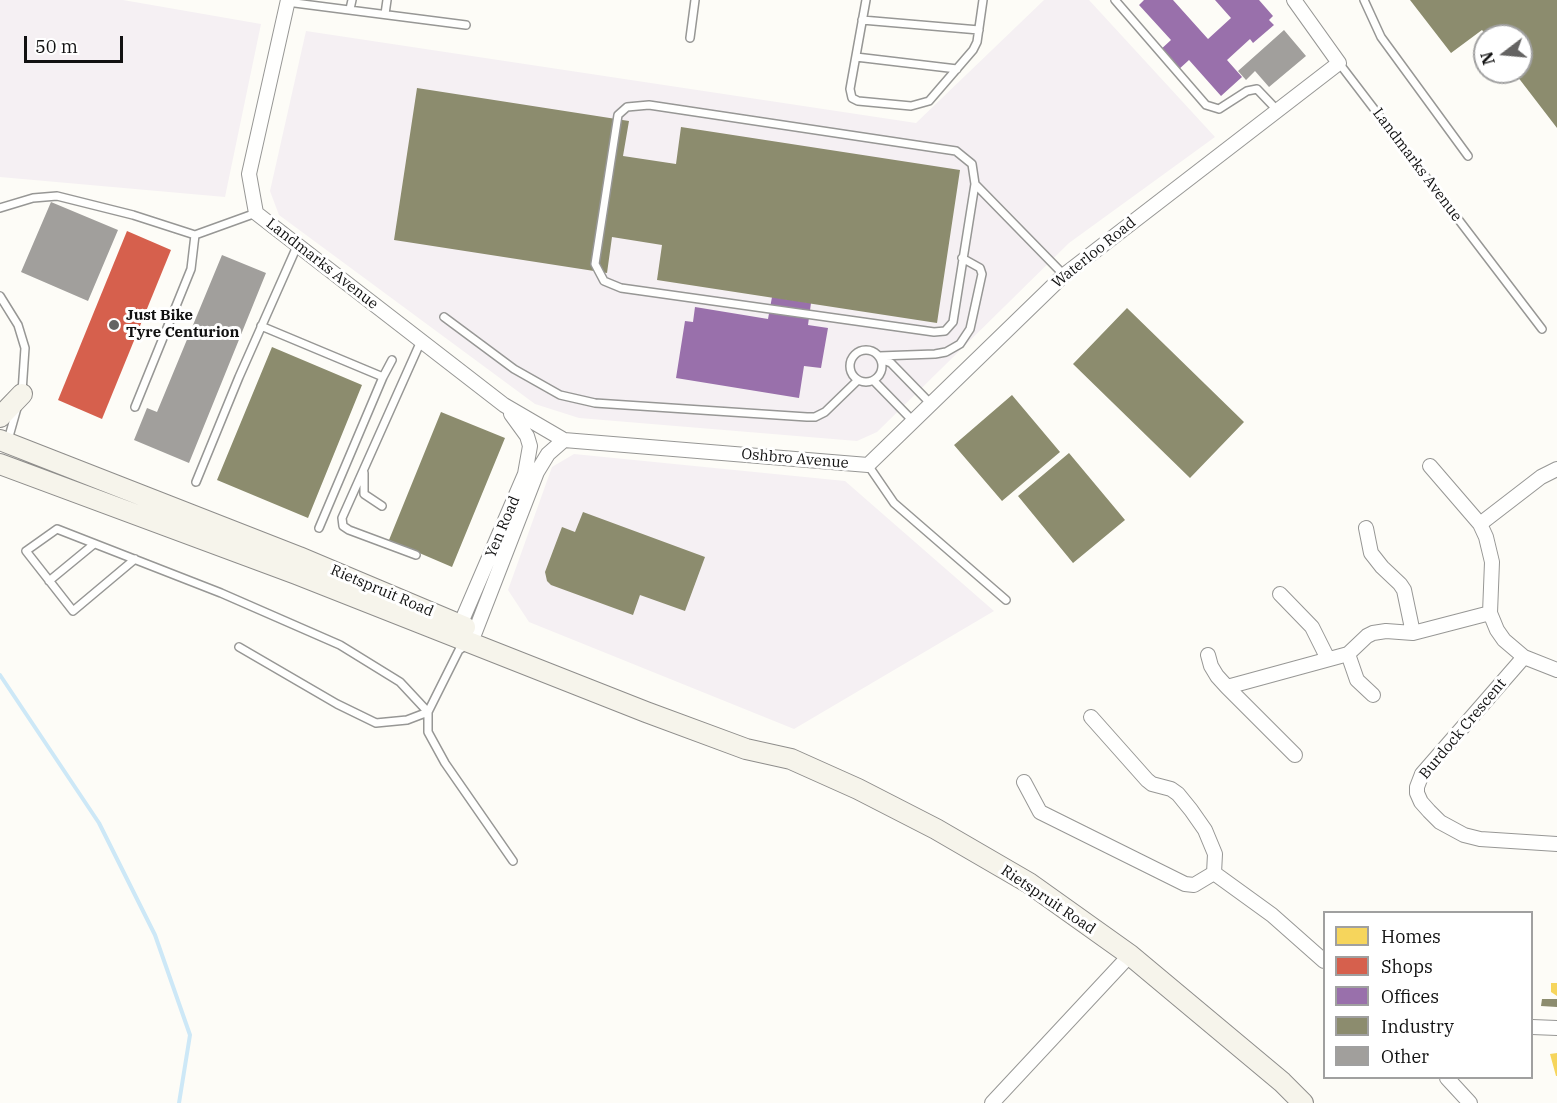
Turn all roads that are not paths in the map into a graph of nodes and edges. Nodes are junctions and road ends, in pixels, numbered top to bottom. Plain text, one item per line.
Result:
1 (352, 0) edge
2 (387, 0) edge
3 (695, 0) edge
4 (866, 0) edge
5 (983, 0) edge
6 (1294, 0) edge
7 (1364, 0) edge
8 (288, 1) edge
9 (1118, 1) edge
10 (350, 9) junction
11 (385, 14) junction
12 (862, 20) junction
13 (466, 25) dead end
14 (979, 30) junction
15 (690, 38) dead end
16 (856, 57) junction
17 (1339, 63) junction
18 (957, 69) junction
19 (1278, 111) junction
20 (1468, 156) dead end
21 (975, 184) junction
22 (0, 208) edge
23 (256, 213) junction
24 (195, 235) junction
25 (298, 244) junction
26 (962, 258) junction
27 (1064, 275) junction
28 (0, 296) edge
29 (444, 317) dead end
30 (261, 326) junction
31 (1542, 329) dead end
32 (421, 341) junction
33 (880, 358) junction
34 (392, 360) dead end
35 (383, 377) junction
36 (858, 380) junction
37 (874, 381) junction
38 (22, 394) junction
39 (931, 404) junction
40 (504, 405) junction
41 (135, 407) dead end
42 (0, 417) edge
43 (913, 421) junction
44 (564, 440) junction
45 (3, 442) edge
46 (0, 464) edge
47 (868, 465) junction
48 (1430, 466) dead end
49 (365, 468) junction
50 (1557, 469) edge
51 (196, 482) dead end
52 (70, 488) junction
53 (382, 506) dead end
54 (1479, 524) junction
55 (319, 528) dead end
56 (1365, 528) dead end
57 (94, 544) junction
58 (416, 555) dead end
59 (135, 559) junction
60 (50, 581) junction
61 (1280, 594) dead end
62 (1006, 600) dead end
63 (1490, 612) junction
64 (1413, 633) junction
65 (464, 637) junction
66 (239, 646) dead end
67 (1348, 654) junction
68 (1208, 655) dead end
69 (1524, 657) junction
70 (1328, 659) junction
71 (1557, 670) edge
72 (1227, 687) junction
73 (1373, 694) dead end
74 (428, 711) junction
75 (1091, 717) dead end
76 (1295, 755) dead end
77 (1024, 782) dead end
78 (1557, 844) edge
79 (513, 861) dead end
80 (1214, 873) junction
81 (1130, 956) junction
82 (1323, 960) edge
83 (1533, 1027) edge
84 (1557, 1029) edge
85 (1449, 1079) edge
86 (992, 1103) edge
87 (1303, 1103) edge
88 (1470, 1103) edge

1 - 10 lane
2 - 11 lane
3 - 15 lane
4 - 12 lane
5 - 14 lane
6 - 17 street, Landmarks Avenue
7 - 20 lane
8 - 10 lane
8 - 23 street, Landmarks Avenue
9 - 19 lane
10 - 11 lane
11 - 13 lane
12 - 14 lane
12 - 16 lane
14 - 18 lane
16 - 18 lane
16 - 18 lane
17 - 19 street, Waterloo Road
17 - 31 lane, Landmarks Avenue
19 - 27 street, Waterloo Road
21 - 26 lane
21 - 26 lane
21 - 27 lane
22 - 24 lane
23 - 24 lane
23 - 25 street, Landmarks Avenue
24 - 41 lane
25 - 30 lane
25 - 32 street, Landmarks Avenue
26 - 33 lane
27 - 39 street, Waterloo Road
28 - 38 lane
29 - 36 lane
30 - 35 lane
30 - 51 lane
32 - 40 street, Landmarks Avenue
32 - 49 lane
33 - 36 lane
33 - 37 lane
33 - 39 lane
34 - 35 lane
35 - 55 lane
36 - 37 lane
37 - 43 lane
38 - 42 street
38 - 45 lane
39 - 43 street, Waterloo Road
40 - 44 street, Landmarks Avenue
40 - 65 street, Yen Road
43 - 47 street, Waterloo Road
44 - 47 street, Oshbro Avenue
44 - 65 street, Yen Road
45 - 52 street
45 - 65 street, Rietspruit Road
46 - 52 street, Rietspruit Road
47 - 62 lane, Oshbro Avenue
48 - 54 street
49 - 53 lane
49 - 58 lane
50 - 54 street
52 - 65 street, Rietspruit Road
54 - 63 street
56 - 64 street
57 - 59 lane
57 - 60 lane
57 - 60 lane
59 - 60 lane
59 - 74 lane
61 - 70 street
63 - 64 street
63 - 69 street
64 - 67 street
65 - 74 lane, Yen Road
65 - 81 street, Rietspruit Road
66 - 74 lane
67 - 70 street
67 - 73 street
68 - 72 street
69 - 71 street
69 - 78 street, Burdock Crescent
70 - 72 street
72 - 76 street
74 - 79 lane
75 - 80 street
77 - 80 street
80 - 82 street
81 - 86 street
81 - 87 street, Rietspruit Road
83 - 84 street
85 - 88 street

